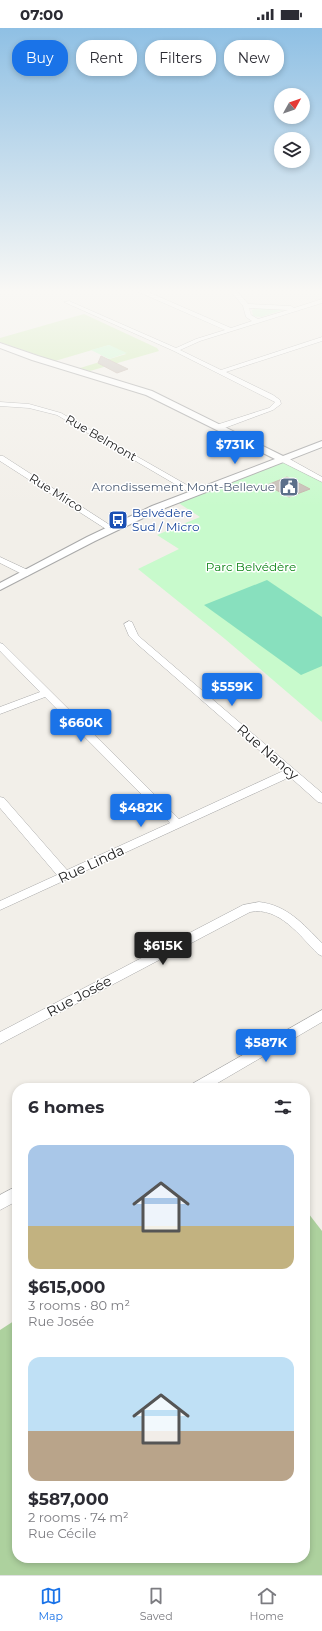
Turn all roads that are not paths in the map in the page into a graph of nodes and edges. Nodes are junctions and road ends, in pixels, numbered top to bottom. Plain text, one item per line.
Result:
1 (45, 361) edge
2 (197, 361) edge
3 (253, 361) edge
4 (220, 372) junction
5 (0, 404) edge
6 (219, 427) junction
7 (322, 444) edge
8 (0, 458) edge
9 (283, 459) junction
10 (322, 480) edge
11 (195, 492) junction
12 (112, 528) junction
13 (0, 560) edge
14 (27, 573) junction
15 (0, 587) edge
16 (129, 624) dead end
17 (0, 646) edge
18 (47, 693) junction
19 (0, 712) edge
20 (291, 772) junction
21 (322, 798) edge
22 (0, 801) edge
23 (178, 824) junction
24 (65, 876) junction
25 (0, 906) edge
26 (322, 951) edge
27 (322, 1015) edge
28 (0, 1038) edge
29 (206, 1083) edge
30 (12, 1196) edge
31 (0, 1203) edge

1 - 6 street
2 - 4 street
3 - 4 street
4 - 6 street
5 - 11 street, Rue Belmont
6 - 9 street
7 - 9 street
8 - 12 street, Rue Mirco
9 - 10 street
9 - 11 street
11 - 12 street
12 - 14 street
13 - 14 street
14 - 15 street
16 - 20 street, Rue Nancy
17 - 18 street
18 - 19 street
18 - 23 street
20 - 21 street, Rue Nancy
20 - 23 street, Rue Linda
22 - 24 street
23 - 24 street, Rue Linda
24 - 25 street, Rue Linda
26 - 28 street, Rue Josée
27 - 29 street
30 - 31 street

